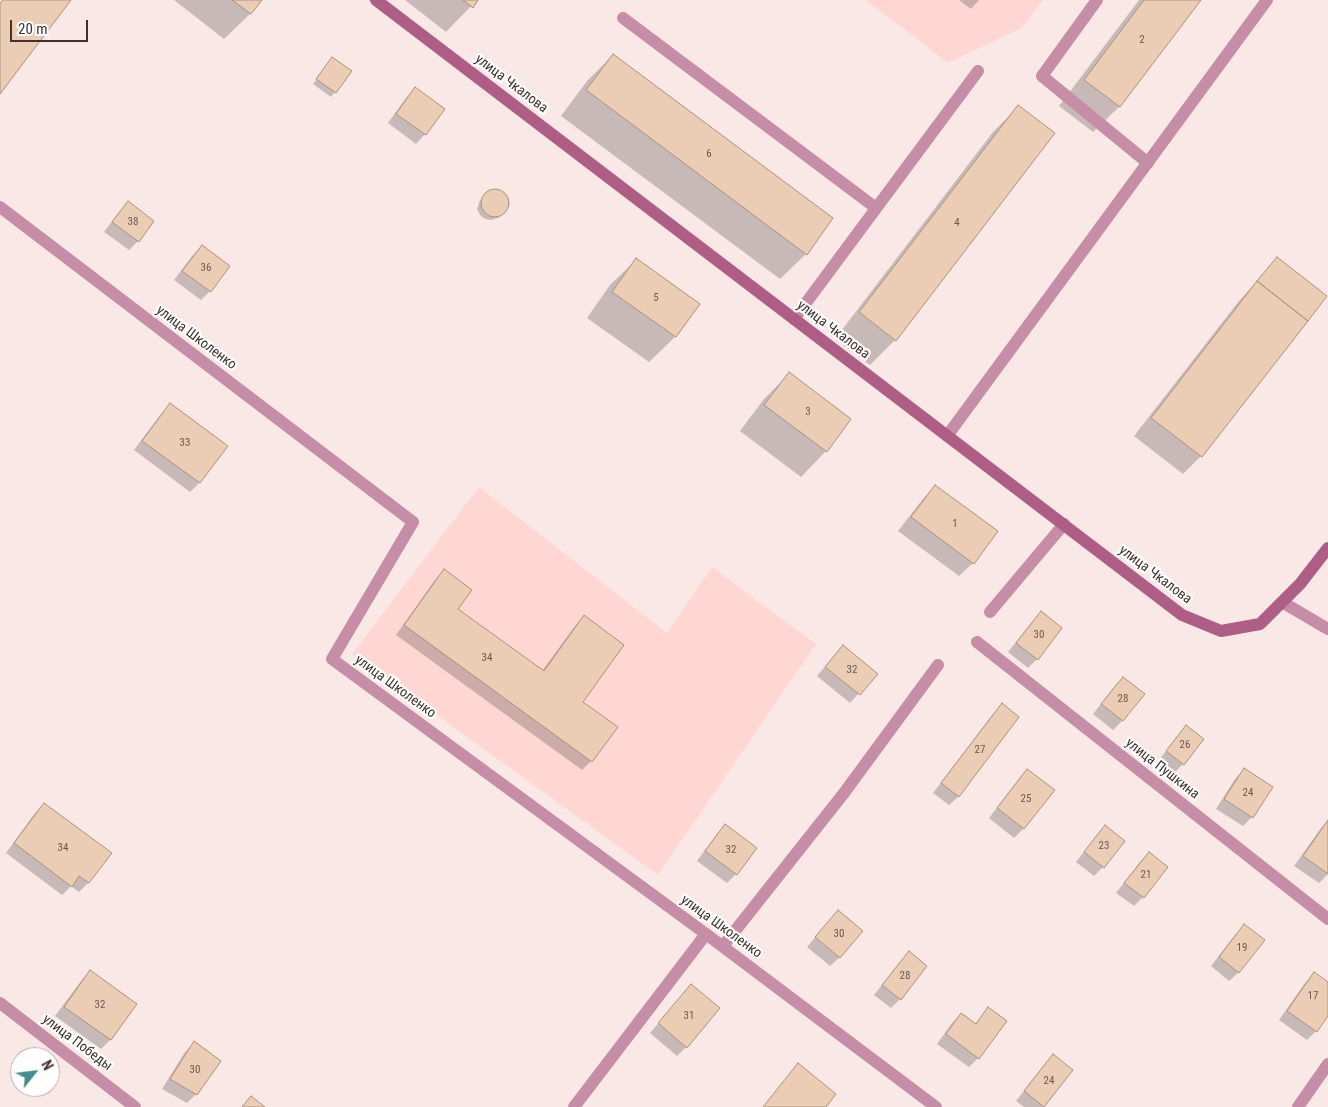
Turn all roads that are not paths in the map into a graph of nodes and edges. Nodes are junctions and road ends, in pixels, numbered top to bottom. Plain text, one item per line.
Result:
1 (376, 0) edge
2 (1097, 0) edge
3 (1266, 0) edge
4 (623, 18) dead end
5 (978, 71) dead end
6 (1148, 163) junction
7 (0, 208) edge
8 (876, 208) junction
9 (794, 319) junction
10 (947, 436) junction
11 (1064, 524) junction
12 (1328, 548) edge
13 (1282, 602) junction
14 (990, 612) dead end
15 (1328, 629) edge
16 (977, 642) dead end
17 (938, 665) dead end
18 (1328, 919) edge
19 (706, 934) junction
20 (723, 946) junction
21 (0, 1003) edge
22 (1328, 1064) edge
23 (135, 1107) edge
24 (574, 1107) edge
25 (936, 1107) edge
26 (1298, 1107) edge

1 - 9 street, улица Чкалова
2 - 6 street
3 - 6 street
4 - 8 street
5 - 8 street
6 - 10 street
7 - 19 street, улица Школенко
8 - 9 street
9 - 10 street, улица Чкалова
10 - 11 street, улица Чкалова
11 - 13 street, улица Чкалова
11 - 14 street
12 - 13 street, улица Чкалова
13 - 15 street
16 - 18 street, улица Пушкина
17 - 20 street
19 - 20 street, улица Школенко
19 - 24 street
20 - 25 street, улица Школенко
21 - 23 street, улица Победы
22 - 26 street

